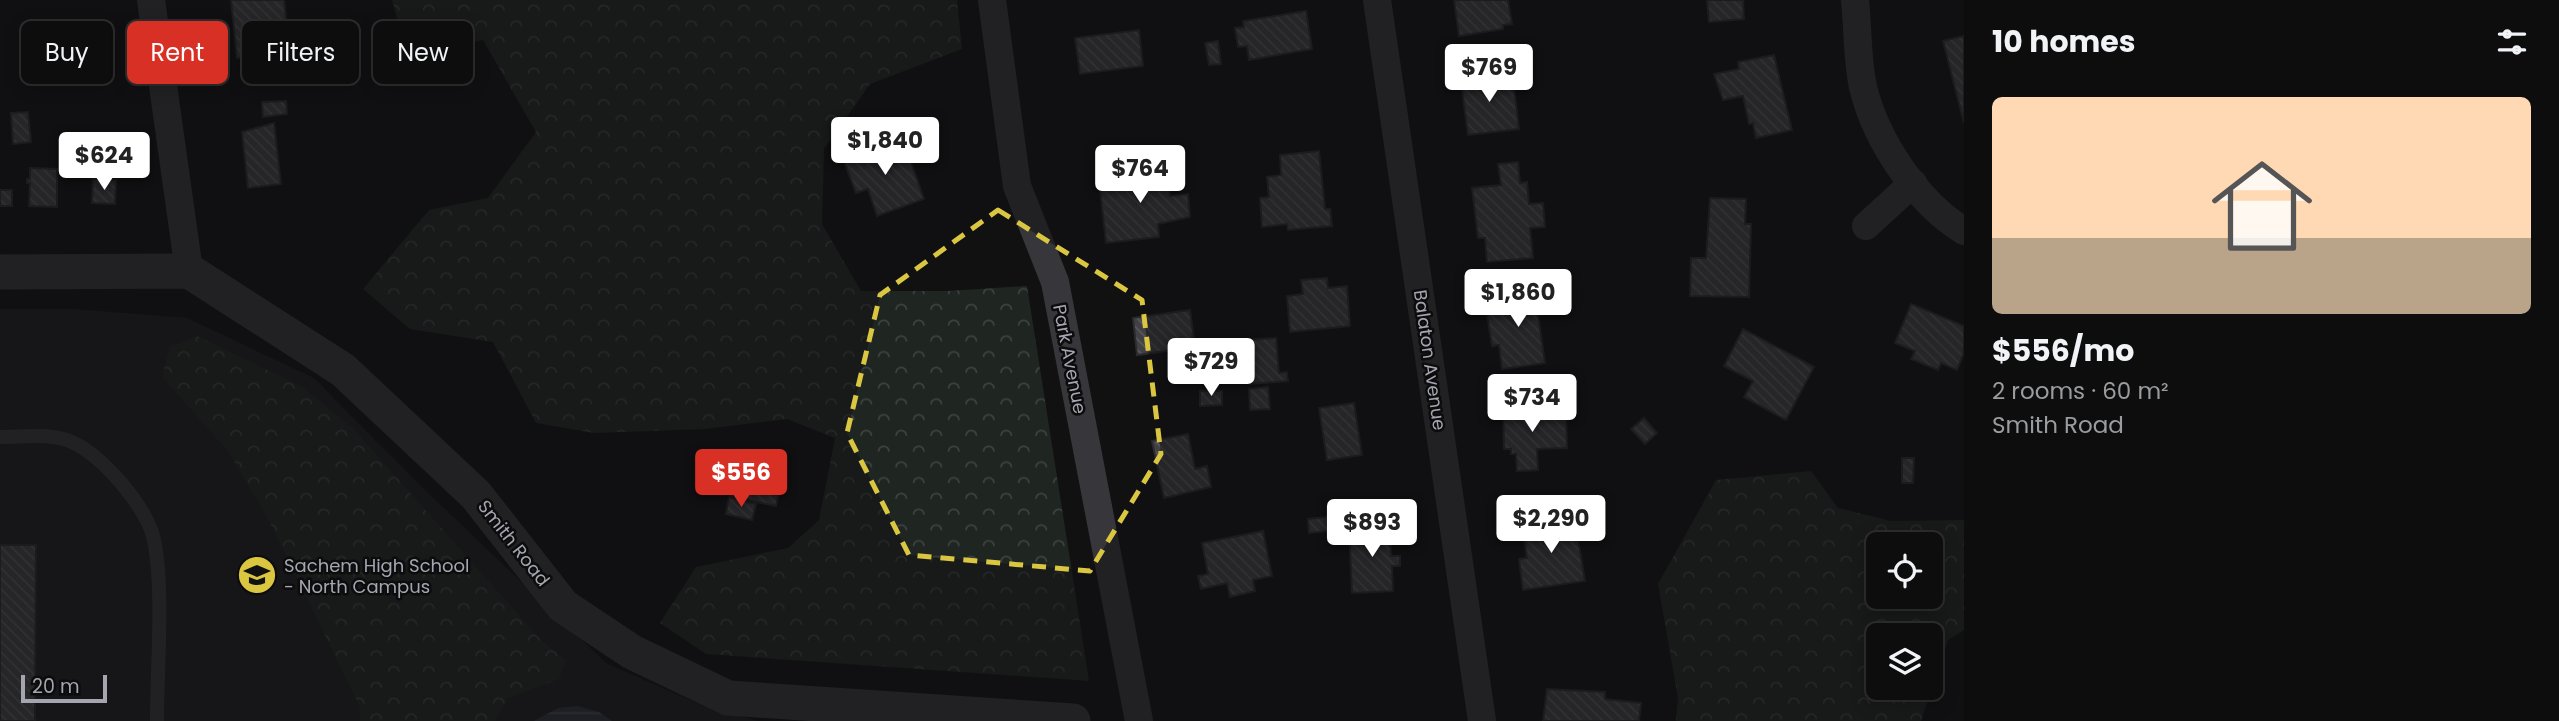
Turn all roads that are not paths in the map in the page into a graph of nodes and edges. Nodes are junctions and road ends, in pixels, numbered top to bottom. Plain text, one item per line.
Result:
1 (151, 0) edge
2 (992, 0) edge
3 (1377, 0) edge
4 (1855, 0) edge
5 (1913, 183) junction
6 (1866, 226) dead end
7 (1964, 231) edge
8 (190, 271) junction
9 (0, 272) edge
10 (0, 436) edge
11 (158, 721) edge
12 (1073, 721) edge
13 (1139, 721) edge
14 (1482, 721) edge

1 - 8 street
2 - 13 street, Park Avenue
3 - 14 street, Balaton Avenue
4 - 5 street
5 - 6 street
5 - 7 street
8 - 9 street
8 - 12 street, Smith Road
10 - 11 lane

